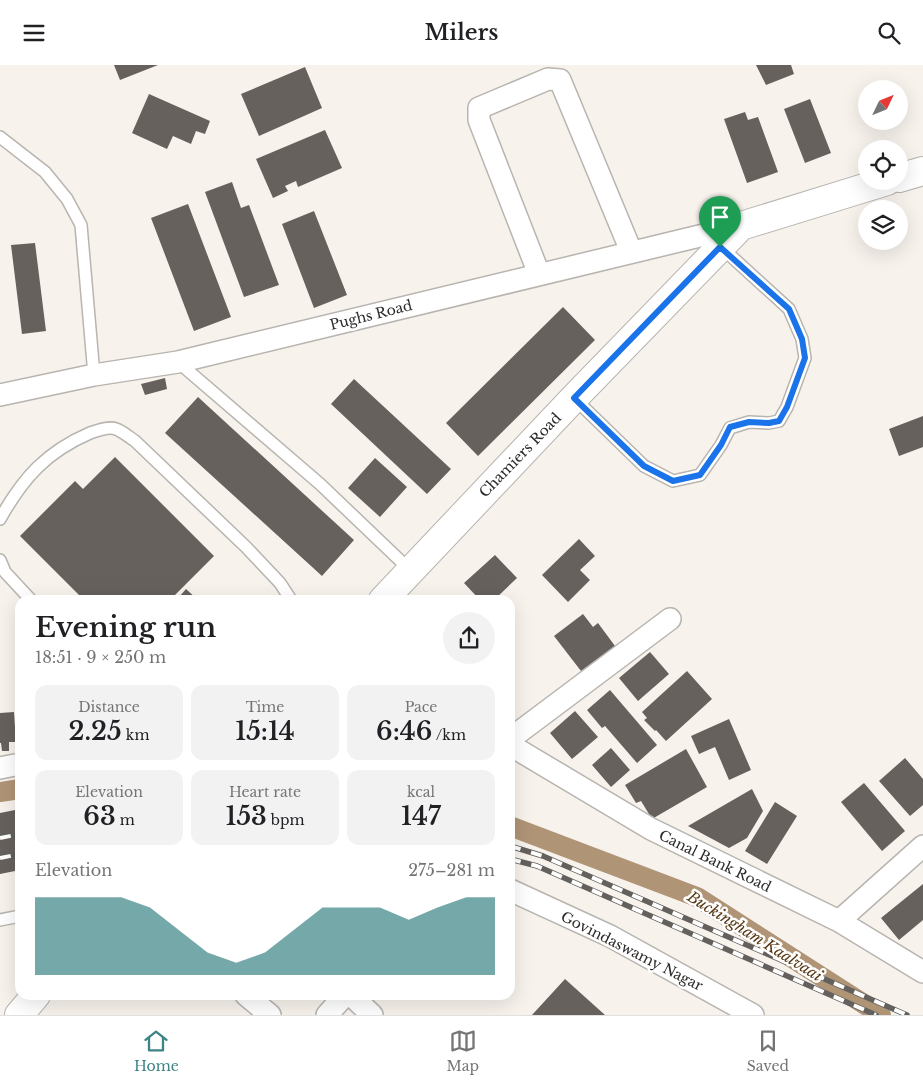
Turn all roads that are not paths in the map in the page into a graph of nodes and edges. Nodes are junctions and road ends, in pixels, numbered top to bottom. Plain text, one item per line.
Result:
1 (0, 137) edge
2 (923, 171) edge
3 (908, 175) edge
4 (858, 190) edge
5 (741, 226) junction
6 (720, 247) junction
7 (630, 251) junction
8 (539, 274) junction
9 (178, 362) junction
10 (94, 375) junction
11 (0, 395) edge
12 (574, 398) junction
13 (0, 519) edge
14 (0, 560) edge
15 (410, 570) junction
16 (26, 595) edge
17 (288, 595) edge
18 (388, 595) edge
19 (670, 619) dead end
20 (515, 735) edge
21 (515, 748) edge
22 (15, 765) edge
23 (0, 767) edge
24 (923, 846) edge
25 (515, 892) edge
26 (15, 917) edge
27 (0, 920) edge
28 (839, 921) junction
29 (923, 972) edge
30 (32, 1000) edge
31 (252, 1000) edge
32 (340, 1000) edge
33 (356, 1000) edge
34 (19, 1015) edge
35 (270, 1015) edge
36 (327, 1015) edge
37 (372, 1015) edge
38 (753, 1015) edge

1 - 10 lane
2 - 3 street
4 - 5 street
5 - 6 street, Chamiers Road
5 - 7 street, Pughs Road
6 - 12 street, Chamiers Road
6 - 12 lane
7 - 8 street, Pughs Road
7 - 8 street
8 - 9 street, Pughs Road
9 - 10 street, Pughs Road
9 - 15 lane
10 - 11 street, Pughs Road
12 - 15 street, Chamiers Road
13 - 17 lane
14 - 16 lane
15 - 18 street, Chamiers Road
19 - 20 street
21 - 28 street, Canal Bank Road
22 - 23 street
24 - 28 street
25 - 38 street, Govindaswamy Nagar
26 - 27 lane
28 - 29 street, Canal Bank Road
30 - 34 street
31 - 35 street
32 - 36 street
33 - 37 street

